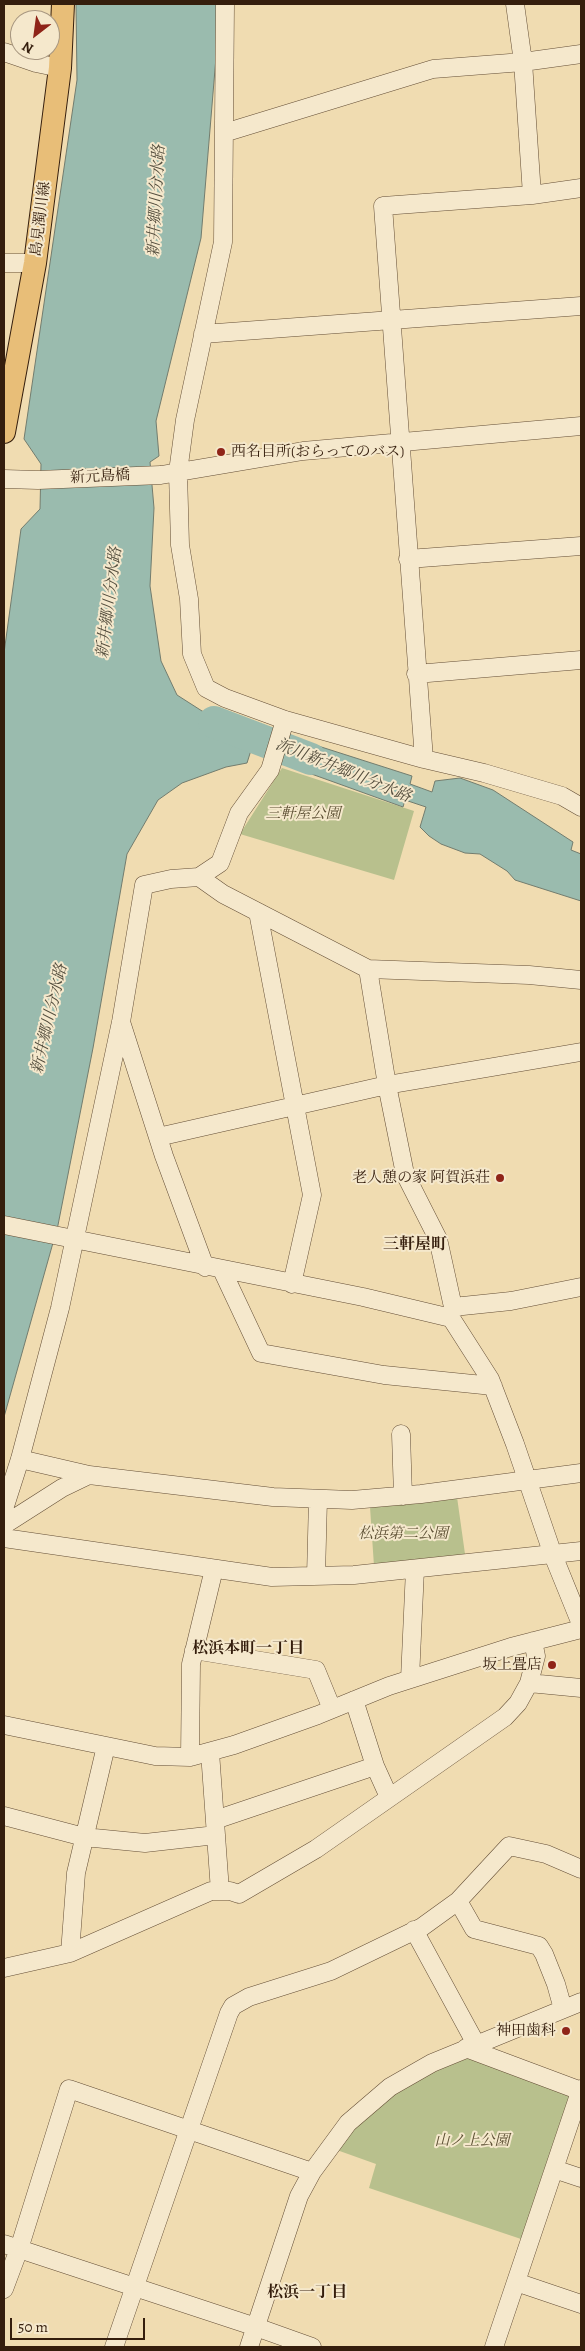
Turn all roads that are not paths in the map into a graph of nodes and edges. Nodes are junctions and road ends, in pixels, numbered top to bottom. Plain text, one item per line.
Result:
1 (63, 4) edge
2 (225, 4) edge
3 (515, 4) edge
4 (4, 52) edge
5 (581, 54) edge
6 (523, 62) junction
7 (60, 68) junction
8 (224, 133) junction
9 (581, 188) edge
10 (532, 195) junction
11 (4, 262) edge
12 (35, 263) junction
13 (581, 306) edge
14 (391, 319) junction
15 (203, 334) junction
16 (581, 426) edge
17 (4, 432) edge
18 (399, 442) junction
19 (170, 473) junction
20 (4, 479) edge
21 (581, 546) edge
22 (408, 559) junction
23 (581, 660) edge
24 (416, 674) junction
25 (285, 720) junction
26 (424, 759) junction
27 (581, 807) edge
28 (199, 877) junction
29 (258, 912) junction
30 (368, 969) junction
31 (581, 980) edge
32 (121, 1022) junction
33 (581, 1052) edge
34 (387, 1085) junction
35 (294, 1106) junction
36 (158, 1137) junction
37 (4, 1225) edge
38 (67, 1239) junction
39 (213, 1268) junction
40 (292, 1284) junction
41 (581, 1287) edge
42 (452, 1312) junction
43 (493, 1386) junction
44 (401, 1434) dead end
45 (20, 1459) junction
46 (581, 1473) edge
47 (89, 1475) junction
48 (527, 1479) junction
49 (403, 1496) junction
50 (318, 1499) junction
51 (4, 1509) edge
52 (4, 1525) edge
53 (4, 1538) edge
54 (581, 1551) edge
55 (553, 1555) junction
56 (214, 1569) junction
57 (415, 1569) junction
58 (316, 1576) junction
59 (581, 1624) edge
60 (581, 1629) edge
61 (533, 1641) junction
62 (194, 1650) junction
63 (410, 1679) junction
64 (529, 1683) junction
65 (581, 1688) edge
66 (354, 1700) junction
67 (332, 1709) junction
68 (4, 1725) edge
69 (106, 1746) junction
70 (210, 1752) junction
71 (190, 1757) junction
72 (375, 1766) junction
73 (390, 1796) junction
74 (4, 1816) edge
75 (216, 1828) junction
76 (84, 1837) junction
77 (581, 1869) edge
78 (220, 1891) junction
79 (458, 1901) junction
80 (414, 1930) junction
81 (70, 1953) junction
82 (4, 1968) edge
83 (581, 2002) edge
84 (563, 2009) junction
85 (471, 2046) junction
86 (581, 2090) edge
87 (188, 2130) junction
88 (554, 2170) junction
89 (312, 2172) junction
90 (581, 2178) edge
91 (11, 2247) edge
92 (516, 2282) junction
93 (134, 2287) junction
94 (4, 2289) edge
95 (581, 2304) edge
96 (256, 2327) junction
97 (114, 2347) edge
98 (249, 2347) edge
99 (312, 2347) edge
100 (494, 2347) edge

1 - 7 main road, 島見濁川線
2 - 8 street
3 - 6 street
4 - 7 street
5 - 6 street
6 - 8 street
6 - 10 street
7 - 12 main road, 島見濁川線
8 - 15 street
9 - 10 street
10 - 14 street
11 - 12 street
12 - 17 main road, 島見濁川線
13 - 14 street
14 - 15 street
14 - 18 street
15 - 19 street
16 - 18 street, 新元島橋
18 - 19 street, 新元島橋
18 - 22 street
19 - 20 street, 新元島橋
19 - 25 street
21 - 22 street
22 - 24 street
23 - 24 street
24 - 26 street
25 - 26 street
25 - 28 street
26 - 27 street
28 - 29 street
28 - 32 street
29 - 30 street
29 - 35 street
30 - 31 street
30 - 34 street
32 - 36 street
32 - 38 street
33 - 34 street
34 - 35 street
34 - 42 street
35 - 36 street
35 - 40 street
36 - 39 street
37 - 38 street
38 - 39 street
38 - 45 street
39 - 40 street
39 - 43 street
40 - 42 street
41 - 42 street
42 - 43 street
43 - 48 street
44 - 49 street
45 - 47 street
45 - 51 street
46 - 48 street
47 - 50 street
47 - 52 street
48 - 49 street
48 - 55 street
49 - 50 street
50 - 58 street
53 - 56 street
54 - 55 street
55 - 57 street
55 - 59 street
56 - 58 street
56 - 62 street
57 - 58 street
57 - 63 street
60 - 61 street
61 - 63 street
61 - 64 street
62 - 67 street
62 - 71 street
63 - 66 street
64 - 65 street
64 - 73 street
66 - 67 street
66 - 72 street
67 - 70 street
68 - 69 street
69 - 71 street
69 - 76 street
70 - 71 street
70 - 75 street
72 - 73 street
72 - 75 street
73 - 78 street
74 - 76 street
75 - 76 street
75 - 78 street
76 - 81 street
77 - 79 street
78 - 81 street
79 - 80 street
79 - 84 street
80 - 85 street
80 - 87 street
81 - 82 street
83 - 84 street
84 - 85 street
85 - 86 street
85 - 89 street
86 - 88 street
87 - 89 street
87 - 91 street
87 - 93 street
88 - 90 street
88 - 92 street
89 - 96 street
91 - 93 street
91 - 94 street
92 - 95 street
92 - 100 street
93 - 96 street
93 - 97 street
96 - 98 street
96 - 99 street

